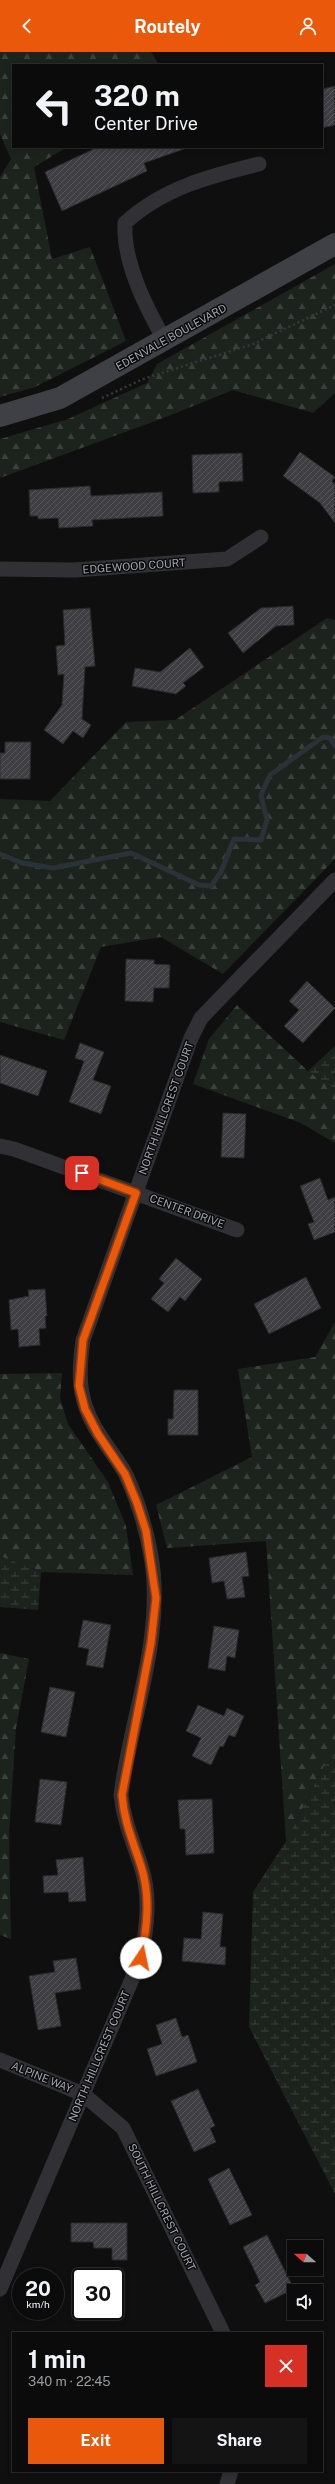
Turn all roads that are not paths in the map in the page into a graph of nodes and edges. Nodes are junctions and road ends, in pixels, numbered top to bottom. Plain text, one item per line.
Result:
1 (259, 164) dead end
2 (335, 244) edge
3 (166, 341) junction
4 (0, 416) edge
5 (261, 536) dead end
6 (0, 569) edge
7 (335, 880) edge
8 (0, 1146) edge
9 (136, 1193) junction
10 (237, 1230) dead end
11 (0, 2060) edge
12 (83, 2094) junction
13 (0, 2289) edge
14 (223, 2332) edge
15 (232, 2472) edge
16 (228, 2484) edge

1 - 3 street
2 - 3 street, EDENVALE BOULEVARD
3 - 4 street, EDENVALE BOULEVARD
5 - 6 street, EDGEWOOD COURT
7 - 9 street, NORTH HILLCREST COURT
8 - 9 street, CENTER DRIVE
9 - 10 street, CENTER DRIVE
9 - 12 street, NORTH HILLCREST COURT
11 - 12 street, ALPINE WAY
12 - 13 street, NORTH HILLCREST COURT
12 - 14 street, SOUTH HILLCREST COURT
15 - 16 street

